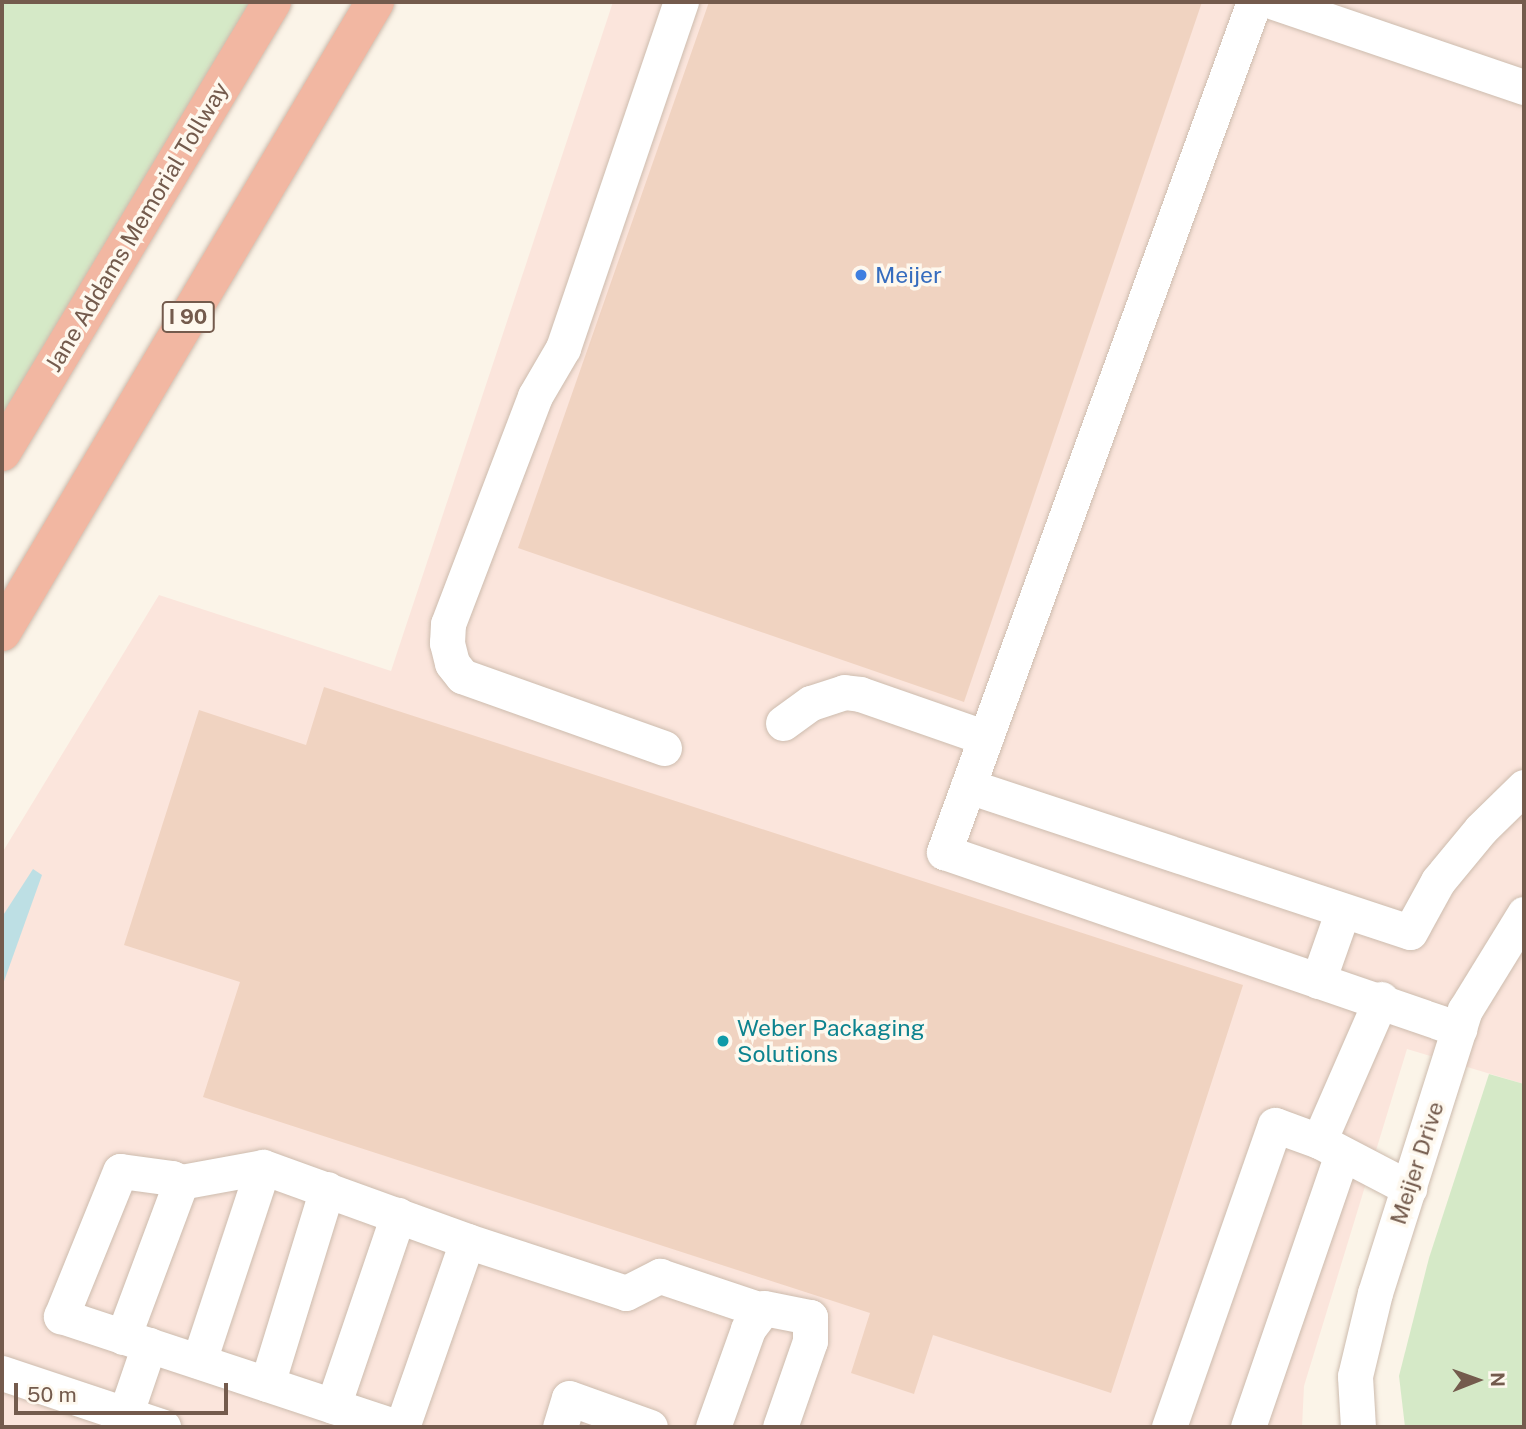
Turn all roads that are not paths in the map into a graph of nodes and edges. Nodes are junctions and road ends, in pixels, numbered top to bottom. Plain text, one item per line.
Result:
1 (272, 2) edge
2 (375, 2) edge
3 (681, 2) edge
4 (1254, 2) edge
5 (1275, 2) edge
6 (1524, 87) edge
7 (2, 452) edge
8 (2, 632) edge
9 (783, 723) dead end
10 (986, 738) junction
11 (664, 748) dead end
12 (968, 786) junction
13 (1524, 787) edge
14 (1342, 913) junction
15 (1524, 914) edge
16 (1318, 981) junction
17 (1381, 999) junction
18 (1459, 1029) junction
19 (1330, 1147) junction
20 (263, 1167) junction
21 (181, 1182) junction
22 (1409, 1188) junction
23 (327, 1189) junction
24 (398, 1215) junction
25 (467, 1241) junction
26 (761, 1310) junction
27 (136, 1341) junction
28 (199, 1362) junction
29 (2, 1373) edge
30 (267, 1384) junction
31 (333, 1406) junction
32 (123, 1420) edge
33 (163, 1427) edge
34 (400, 1427) edge
35 (560, 1427) edge
36 (650, 1427) edge
37 (713, 1427) edge
38 (780, 1427) edge
39 (1169, 1427) edge
40 (1248, 1427) edge
41 (1358, 1427) edge

1 - 7 highway, Jane Addams Memorial Tollway
2 - 8 highway, I 90
3 - 11 lane
4 - 10 lane
5 - 6 lane
9 - 10 lane
10 - 12 lane
12 - 14 lane
12 - 16 lane
13 - 14 lane
14 - 16 lane
15 - 18 lane, Meijer Drive
16 - 17 lane
17 - 18 lane
17 - 19 lane
18 - 22 lane, Meijer Drive
19 - 22 lane
19 - 39 lane
19 - 40 lane
20 - 21 lane
20 - 23 lane
20 - 28 lane
21 - 27 lane
21 - 27 lane
22 - 41 lane, Meijer Drive
23 - 24 lane
23 - 30 lane
24 - 25 lane
24 - 31 lane
25 - 26 lane
25 - 34 lane
26 - 37 lane
26 - 38 lane
27 - 28 lane
27 - 32 lane
28 - 30 lane
29 - 32 lane
30 - 31 lane
31 - 34 lane
32 - 33 lane
35 - 36 lane

